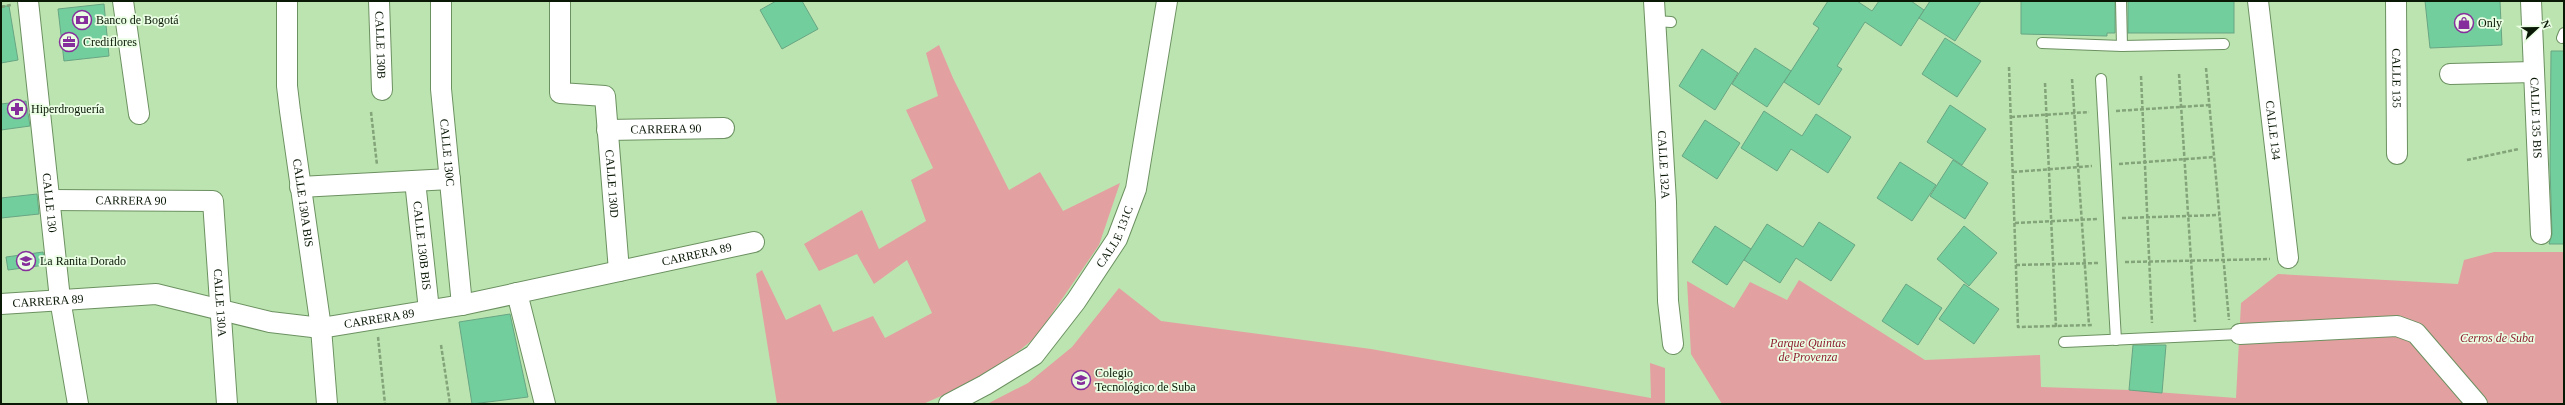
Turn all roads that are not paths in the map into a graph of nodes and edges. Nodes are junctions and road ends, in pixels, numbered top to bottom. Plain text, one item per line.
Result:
1 (28, 1) edge
2 (123, 1) edge
3 (287, 1) edge
4 (379, 1) edge
5 (440, 1) edge
6 (560, 1) edge
7 (1166, 1) edge
8 (1654, 1) edge
9 (2121, 1) edge
10 (2258, 1) edge
11 (2396, 1) edge
12 (2531, 1) edge
13 (2042, 43) dead end
14 (2224, 44) dead end
15 (2122, 46) junction
16 (2534, 72) junction
17 (2450, 74) dead end
18 (2101, 79) dead end
19 (382, 90) dead end
20 (139, 114) dead end
21 (724, 128) dead end
22 (607, 130) junction
23 (2398, 154) dead end
24 (450, 179) junction
25 (415, 181) junction
26 (300, 188) junction
27 (50, 200) junction
28 (213, 201) joint
29 (2541, 234) dead end
30 (754, 242) dead end
31 (2288, 258) road end
32 (619, 271) junction
33 (517, 293) junction
34 (60, 299) junction
35 (1, 304) edge
36 (462, 305) junction
37 (219, 308) junction
38 (429, 310) junction
39 (321, 328) junction
40 (2235, 335) joint
41 (1671, 337) dead end
42 (2116, 340) junction
43 (2064, 342) dead end
44 (959, 402) edge
45 (78, 404) edge
46 (227, 404) edge
47 (327, 404) edge
48 (545, 404) edge
49 (2477, 404) edge

1 - 27 street, CALLE 130
2 - 20 street
3 - 26 street, CALLE 130A BIS
4 - 19 street, CALLE 130B
5 - 24 street, CALLE 130C
6 - 22 street, CALLE 130D
7 - 44 street, CALLE 131C
8 - 41 street, CALLE 132A
9 - 15 lane
10 - 31 street, CALLE 134
11 - 23 street, CALLE 135
12 - 16 street, CALLE 135 BIS
13 - 15 lane
14 - 15 lane
16 - 17 street
16 - 29 street, CALLE 135 BIS
18 - 42 lane
21 - 22 street, CARRERA 90
22 - 32 street, CALLE 130D
24 - 25 street
24 - 36 street, CALLE 130C
25 - 26 street
25 - 38 street, CALLE 130B BIS
26 - 39 street, CALLE 130A BIS
27 - 28 street, CARRERA 90
27 - 34 street, CALLE 130
28 - 37 street, CALLE 130A
30 - 32 street, CARRERA 89
32 - 33 street, CARRERA 89
33 - 36 street, CARRERA 89
33 - 48 street
34 - 35 street, CARRERA 89
34 - 37 street, CARRERA 89
34 - 45 street, CALLE 130
36 - 38 street, CARRERA 89
37 - 39 street, CARRERA 89
37 - 46 street, CALLE 130A
38 - 39 street, CARRERA 89
39 - 47 street, CALLE 130A BIS
40 - 42 lane
40 - 49 street
42 - 43 lane

